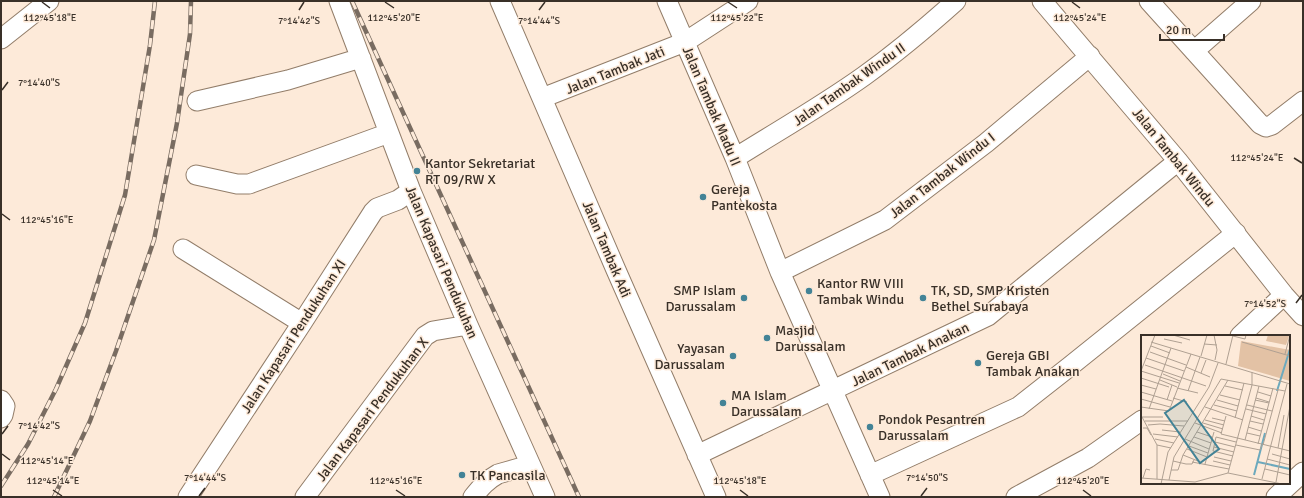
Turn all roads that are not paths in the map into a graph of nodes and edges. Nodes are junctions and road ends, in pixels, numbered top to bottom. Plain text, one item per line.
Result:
1 (49, 1) edge
2 (339, 1) edge
3 (500, 1) edge
4 (667, 1) edge
5 (748, 1) edge
6 (956, 1) edge
7 (1042, 1) edge
8 (1149, 1) edge
9 (1251, 1) edge
10 (1, 39) edge
11 (685, 42) junction
12 (1194, 51) junction
13 (1090, 56) junction
14 (361, 58) junction
15 (542, 98) junction
16 (197, 101) dead end
17 (1303, 101) edge
18 (389, 133) junction
19 (735, 158) junction
20 (1178, 161) junction
21 (196, 175) dead end
22 (411, 191) junction
23 (1236, 233) junction
24 (183, 249) dead end
25 (780, 272) junction
26 (1284, 295) junction
27 (1303, 316) edge
28 (302, 323) junction
29 (468, 325) junction
30 (1241, 335) edge
31 (832, 391) junction
32 (1141, 421) edge
33 (697, 455) junction
34 (530, 465) junction
35 (1303, 472) edge
36 (870, 476) junction
37 (188, 497) edge
38 (305, 497) edge
39 (473, 497) edge
40 (545, 497) edge
41 (716, 497) edge
42 (880, 497) edge
43 (1016, 497) edge
44 (1276, 497) edge

1 - 10 street
2 - 14 street, Jalan Kapasari Pendukuhan
3 - 15 street, Jalan Tambak Adi
4 - 11 street, Jalan Tambak Madu II
5 - 11 street, Jalan Tambak Jati
6 - 19 street, Jalan Tambak Windu II
7 - 13 street, Jalan Tambak Windu
8 - 12 street
9 - 12 street
11 - 15 street, Jalan Tambak Jati
11 - 19 street, Jalan Tambak Madu II
12 - 17 street
13 - 20 street, Jalan Tambak Windu
13 - 25 street, Jalan Tambak Windu I
14 - 16 street
14 - 18 street, Jalan Kapasari Pendukuhan
15 - 33 street, Jalan Tambak Adi
18 - 21 street
18 - 22 street, Jalan Kapasari Pendukuhan
19 - 25 street, Jalan Tambak Madu II
20 - 23 street, Jalan Tambak Windu
20 - 31 street, Jalan Tambak Anakan
22 - 28 street, Jalan Kapasari Pendukuhan XI
22 - 29 street, Jalan Kapasari Pendukuhan
23 - 26 street, Jalan Tambak Windu
23 - 36 street
24 - 28 street
25 - 31 street, Jalan Tambak Madu II
26 - 27 street, Jalan Tambak Windu
26 - 30 street
28 - 37 street, Jalan Kapasari Pendukuhan XI
29 - 34 street, Jalan Kapasari Pendukuhan
29 - 38 street, Jalan Kapasari Pendukuhan X
31 - 33 street, Jalan Tambak Anakan
31 - 36 street, Jalan Tambak Madu II
32 - 43 street
33 - 41 street, Jalan Tambak Adi
34 - 39 street
34 - 40 street, Jalan Kapasari Pendukuhan
35 - 44 street
36 - 42 street, Jalan Tambak Madu II

